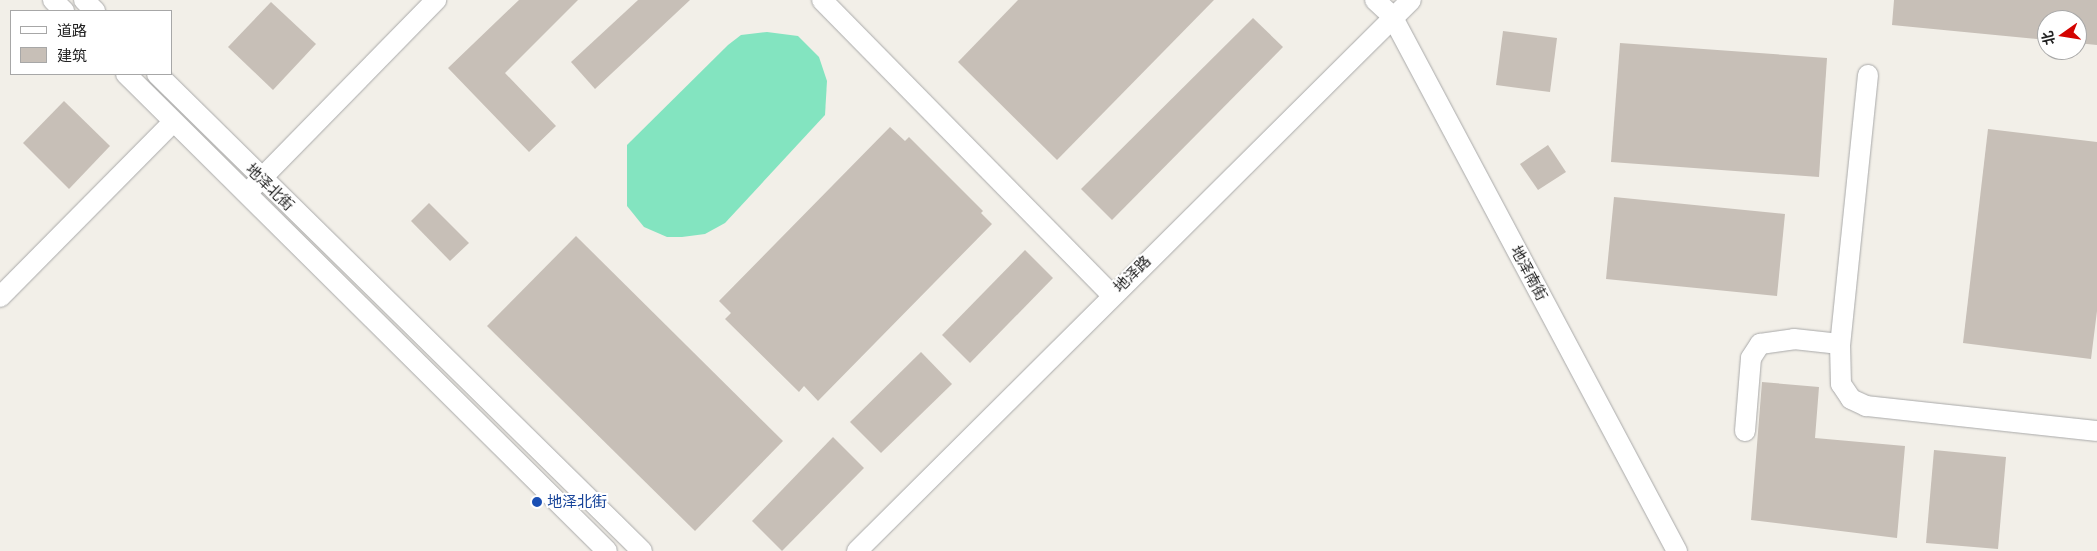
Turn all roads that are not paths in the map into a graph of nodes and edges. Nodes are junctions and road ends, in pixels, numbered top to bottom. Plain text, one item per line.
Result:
1 (53, 0) edge
2 (84, 0) edge
3 (436, 0) edge
4 (822, 0) edge
5 (1375, 0) edge
6 (1411, 0) edge
7 (63, 10) edge
8 (94, 10) edge
9 (1392, 16) junction
10 (127, 75) edge
11 (158, 75) edge
12 (1868, 75) dead end
13 (173, 122) junction
14 (261, 178) junction
15 (246, 194) junction
16 (1111, 294) junction
17 (0, 297) edge
18 (1840, 344) junction
19 (1745, 431) dead end
20 (2097, 431) edge
21 (607, 551) edge
22 (642, 551) edge
23 (856, 551) edge
24 (1678, 551) edge

1 - 7 street
2 - 8 street
3 - 14 street
4 - 16 street
5 - 9 street, 地泽南街
6 - 9 street, 地泽路
9 - 16 street, 地泽路
9 - 24 street, 地泽南街
10 - 13 street, 地泽北街
11 - 14 street, 地泽北街
12 - 18 street
13 - 15 street, 地泽北街
13 - 17 street
14 - 15 street
14 - 22 street, 地泽北街
15 - 21 street, 地泽北街
16 - 23 street, 地泽路
18 - 19 street
18 - 20 street

